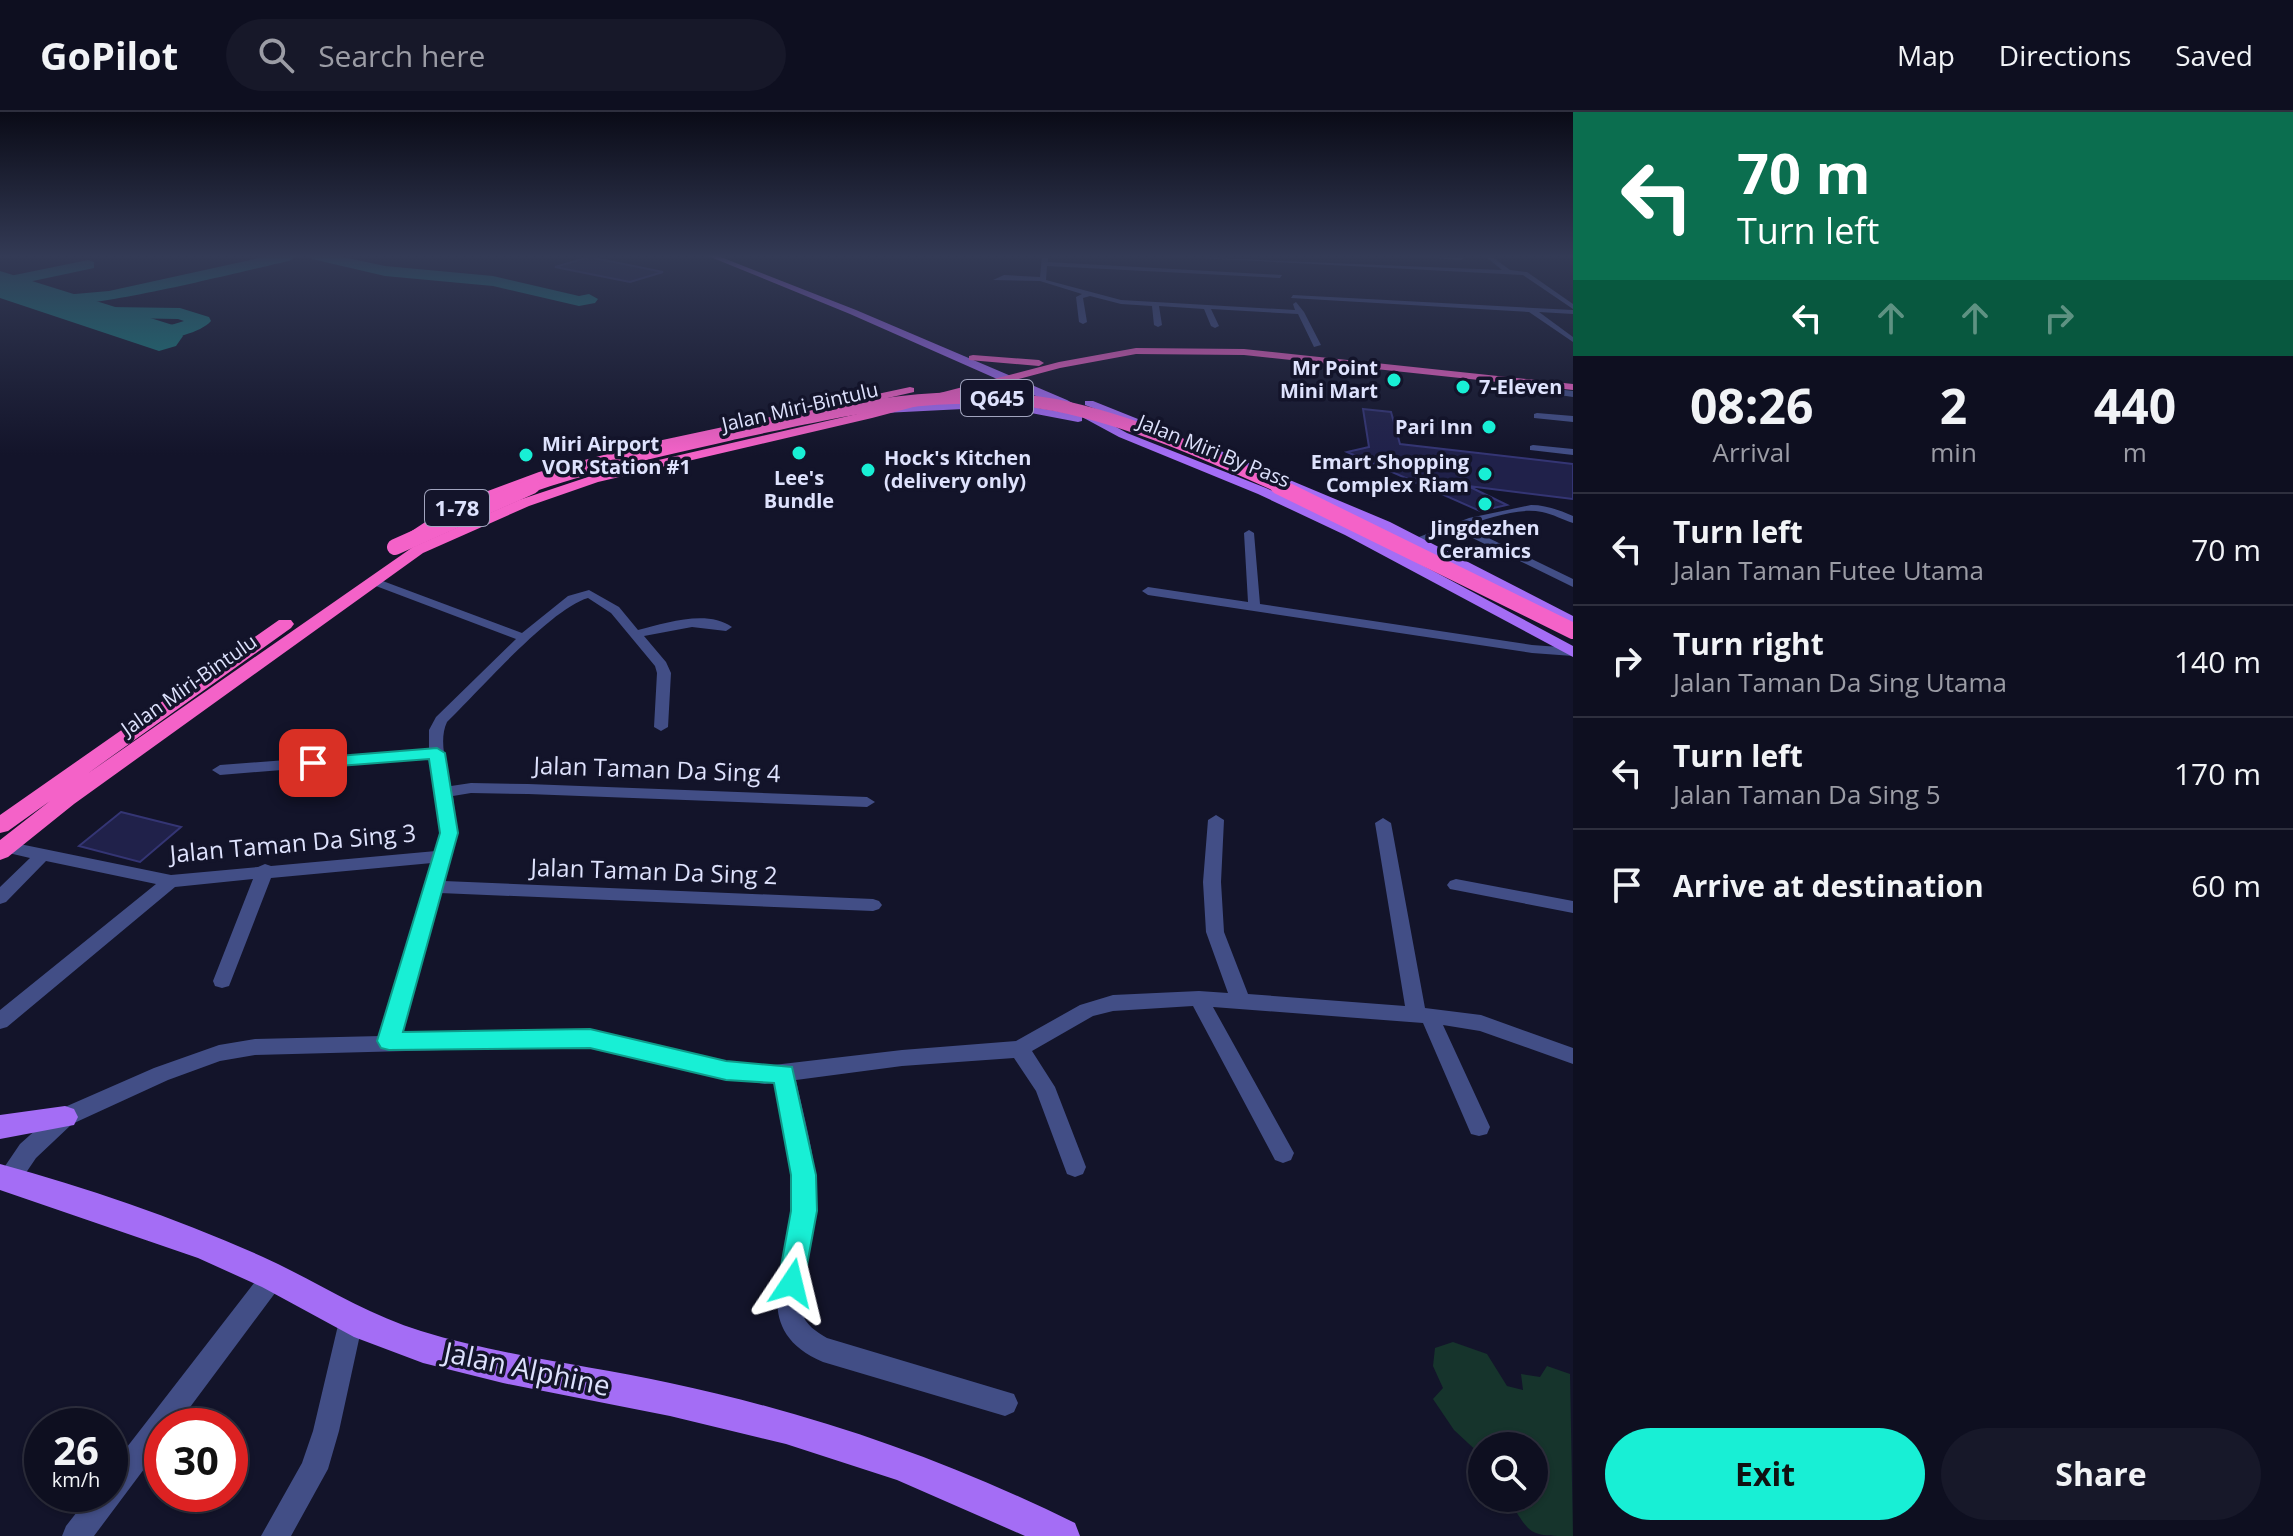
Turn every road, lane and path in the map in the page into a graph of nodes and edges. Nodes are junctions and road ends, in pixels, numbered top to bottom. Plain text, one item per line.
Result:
1 (884, 322) edge
2 (1214, 322) edge
3 (1306, 322) edge
4 (1549, 322) edge
5 (1215, 326) dead end
6 (1573, 340) edge
7 (1317, 345) dead end
8 (971, 360) junction
9 (1045, 366) junction
10 (1008, 375) junction
11 (1573, 379) edge
12 (951, 383) junction
13 (1036, 383) junction
14 (1573, 387) edge
15 (1548, 391) dead end
16 (1573, 394) edge
17 (872, 414) junction
18 (1537, 416) dead end
19 (1573, 419) edge
20 (1123, 435) junction
21 (1533, 448) dead end
22 (1573, 452) edge
23 (1573, 520) edge
24 (1456, 526) junction
25 (1249, 533) dead end
26 (1416, 540) junction
27 (395, 547) junction
28 (418, 550) junction
29 (372, 581) junction
30 (1573, 583) edge
31 (1148, 591) dead end
32 (1254, 605) junction
33 (1573, 622) edge
34 (726, 627) dead end
35 (1573, 631) edge
36 (637, 634) junction
37 (524, 638) junction
38 (1573, 641) edge
39 (1573, 652) edge
40 (661, 727) dead end
41 (437, 753) junction
42 (220, 770) dead end
43 (445, 792) junction
44 (867, 802) dead end
45 (1216, 820) dead end
46 (1383, 823) dead end
47 (0, 826) edge
48 (3, 850) edge
49 (42, 855) junction
50 (443, 856) junction
51 (265, 870) junction
52 (171, 881) junction
53 (1456, 885) dead end
54 (434, 887) junction
55 (0, 898) edge
56 (873, 905) dead end
57 (1573, 907) edge
58 (222, 981) dead end
59 (1199, 998) junction
60 (1241, 1001) junction
61 (1423, 1015) junction
62 (0, 1021) edge
63 (389, 1041) junction
64 (1019, 1049) junction
65 (1573, 1056) edge
66 (784, 1074) junction
67 (65, 1117) junction
68 (0, 1127) edge
69 (1479, 1127) dead end
70 (1283, 1153) dead end
71 (1075, 1167) dead end
72 (4, 1178) edge
73 (273, 1277) junction
74 (351, 1321) junction
75 (1005, 1403) dead end
76 (128, 1468) edge
77 (94, 1512) edge
78 (76, 1536) edge
79 (275, 1536) edge
80 (1062, 1536) edge

1 - 8 main road
2 - 5 street
3 - 7 street
4 - 6 street
8 - 9 highway
8 - 10 main road
8 - 12 highway
9 - 10 highway, Jalan Miri-Bintulu
9 - 11 highway, Jalan Miri-Bintulu
9 - 13 highway
9 - 14 highway, Jalan Miri-Bintulu
10 - 12 highway, Jalan Miri-Bintulu / 1-78
10 - 13 main road, Jalan Miri By Pass / Q645
10 - 17 highway, Jalan Miri-Bintulu / 1-78
10 - 20 main road, Jalan Miri By Pass / Q645
12 - 27 highway, Jalan Miri-Bintulu / 1-78
13 - 26 main road, Jalan Miri By Pass / Q645
15 - 16 street
17 - 20 main road
17 - 28 highway, Jalan Miri-Bintulu / 1-78
18 - 19 street
20 - 39 main road, Jalan Miri By Pass / Q645
21 - 22 street
23 - 24 street
24 - 26 street
24 - 30 street
25 - 32 street
26 - 33 main road, Jalan Miri By Pass / Q645
27 - 35 highway, Q645, bridge
27 - 47 highway, Jalan Miri-Bintulu / 1-78
28 - 29 highway, Jalan Miri-Bintulu / 1-78
28 - 38 highway, Q645, bridge
29 - 37 street
29 - 48 highway, Jalan Miri-Bintulu / 1-78
31 - 32 street
32 - 39 street
34 - 36 street
36 - 37 street
36 - 40 street
37 - 41 street
41 - 42 street
41 - 43 street
43 - 44 street, Jalan Taman Da Sing 4
43 - 50 street
45 - 60 street
46 - 61 street
48 - 49 street, Jalan Taman Da Sing 3
49 - 52 street, Jalan Taman Da Sing 3
49 - 55 street
50 - 51 street, Jalan Taman Da Sing 3
50 - 54 street
51 - 52 street, Jalan Taman Da Sing 3
51 - 58 street
52 - 62 street
53 - 57 street
54 - 56 street, Jalan Taman Da Sing 2
54 - 63 street
59 - 60 street
59 - 64 street
59 - 70 street
60 - 61 street
61 - 65 street
61 - 69 street
63 - 66 street
63 - 67 street
64 - 66 street
64 - 71 street
66 - 75 street
67 - 68 main road
67 - 72 street
72 - 73 main road, Jalan Alphine
73 - 74 main road, Jalan Alphine
73 - 76 street
74 - 79 street
74 - 80 main road, Jalan Alphine
77 - 78 street

